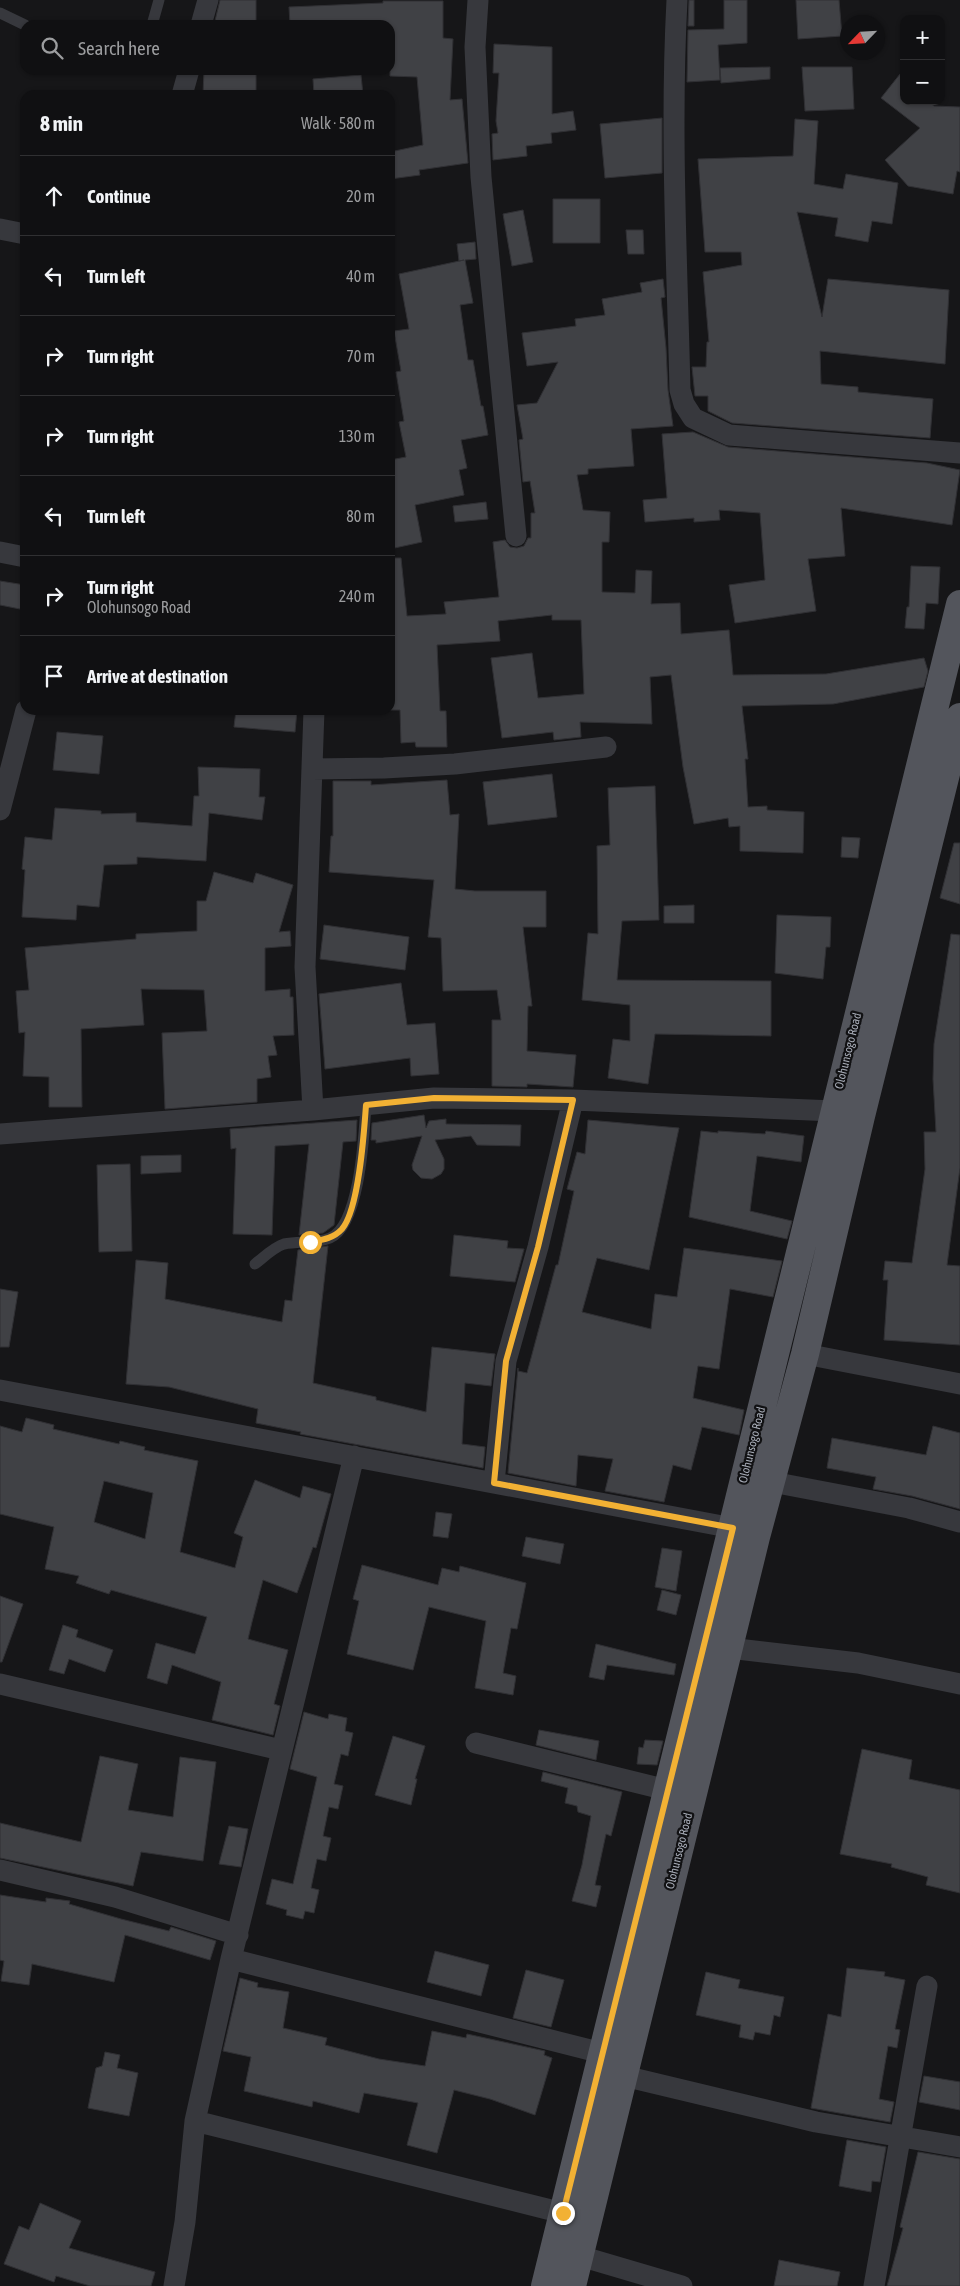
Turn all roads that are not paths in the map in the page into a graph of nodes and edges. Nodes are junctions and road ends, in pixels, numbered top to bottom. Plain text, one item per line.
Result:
1 (159, 0) edge
2 (208, 0) edge
3 (478, 0) edge
4 (677, 0) edge
5 (0, 13) edge
6 (153, 20) edge
7 (202, 20) edge
8 (20, 23) edge
9 (188, 75) edge
10 (183, 90) edge
11 (0, 229) edge
12 (20, 233) edge
13 (960, 452) edge
14 (516, 536) dead end
15 (0, 552) edge
16 (20, 557) edge
17 (960, 604) edge
18 (25, 715) edge
19 (314, 715) edge
20 (960, 716) edge
21 (606, 746) dead end
22 (312, 769) junction
23 (914, 789) junction
24 (940, 798) junction
25 (0, 810) edge
26 (573, 1100) junction
27 (366, 1105) junction
28 (313, 1110) junction
29 (834, 1111) junction
30 (0, 1134) edge
31 (255, 1264) dead end
32 (805, 1354) junction
33 (960, 1384) edge
34 (0, 1390) edge
35 (354, 1456) junction
36 (772, 1482) junction
37 (494, 1483) junction
38 (960, 1522) edge
39 (733, 1528) junction
40 (729, 1648) junction
41 (0, 1684) edge
42 (960, 1684) edge
43 (476, 1743) dead end
44 (281, 1750) junction
45 (667, 1790) junction
46 (0, 1870) edge
47 (238, 1935) junction
48 (231, 1959) junction
49 (927, 1986) dead end
50 (602, 2053) junction
51 (624, 2076) junction
52 (195, 2121) junction
53 (900, 2135) junction
54 (960, 2147) edge
55 (563, 2213) junction
56 (580, 2256) junction
57 (174, 2286) edge
58 (545, 2286) edge
59 (572, 2286) edge
60 (682, 2286) edge
61 (874, 2286) edge

1 - 6 lane
2 - 7 street
3 - 14 street
4 - 13 street
5 - 8 lane
9 - 10 street
11 - 12 street
15 - 16 street
17 - 23 main road, Olohunsogo Road
18 - 25 street
19 - 22 street
20 - 24 main road, Olohunsogo Road
21 - 22 street
22 - 28 street
23 - 24 main road
23 - 29 main road, Olohunsogo Road
24 - 32 main road, Olohunsogo Road
26 - 27 street
26 - 29 street
26 - 37 street
27 - 28 street
27 - 31 lane
28 - 30 street
29 - 39 main road, Olohunsogo Road
32 - 33 street
32 - 36 main road, Olohunsogo Road
34 - 35 street
35 - 37 street
35 - 44 street
36 - 38 street
36 - 40 main road, Olohunsogo Road
37 - 39 street
39 - 45 main road, Olohunsogo Road
40 - 42 street
40 - 51 main road, Olohunsogo Road
41 - 44 street
43 - 45 street
44 - 47 street
45 - 50 main road, Olohunsogo Road
46 - 47 street
47 - 48 street
48 - 50 street
48 - 52 street
49 - 53 street
50 - 55 main road, Olohunsogo Road
51 - 53 street
51 - 56 main road, Olohunsogo Road
52 - 55 street
52 - 57 street
53 - 54 street
53 - 61 street
55 - 58 main road, Olohunsogo Road
56 - 59 main road, Olohunsogo Road
56 - 60 street

